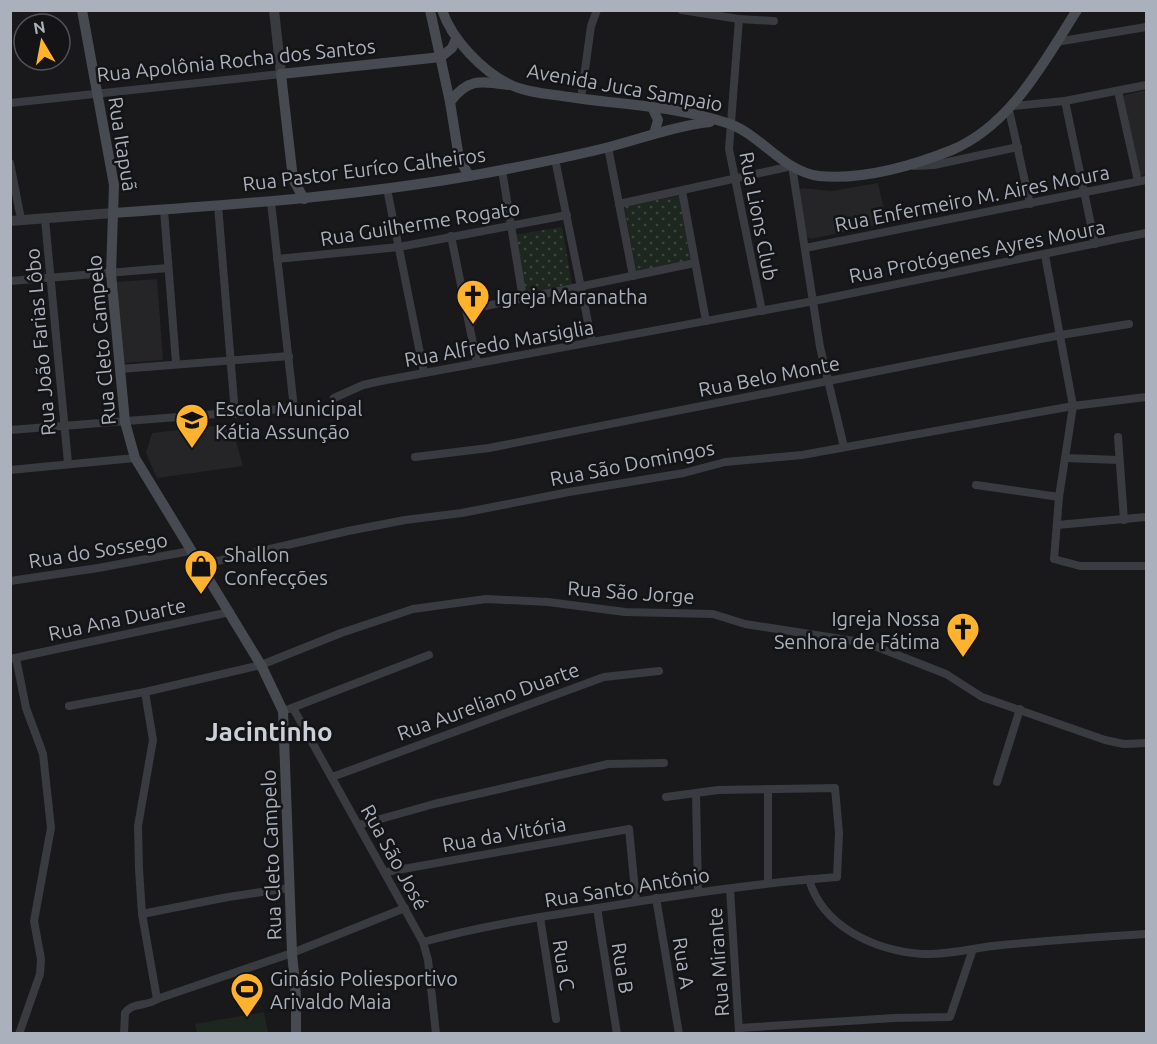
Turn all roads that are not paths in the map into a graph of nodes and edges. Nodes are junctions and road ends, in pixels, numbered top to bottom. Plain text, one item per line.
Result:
1 (82, 10) edge
2 (274, 10) edge
3 (430, 10) edge
4 (442, 10) edge
5 (597, 10) edge
6 (682, 10) edge
7 (1077, 10) edge
8 (739, 19) junction
9 (774, 21) dead end
10 (1146, 27) edge
11 (456, 39) junction
12 (1056, 42) junction
13 (441, 57) junction
14 (281, 74) junction
15 (1146, 85) edge
16 (512, 86) junction
17 (1118, 91) junction
18 (96, 92) junction
19 (581, 99) junction
20 (1065, 101) junction
21 (450, 102) junction
22 (10, 103) edge
23 (652, 106) junction
24 (1011, 108) junction
25 (717, 121) junction
26 (731, 125) junction
27 (654, 134) junction
28 (608, 147) junction
29 (1018, 147) junction
30 (459, 158) junction
31 (555, 159) junction
32 (10, 163) edge
33 (792, 166) junction
34 (896, 167) junction
35 (501, 170) junction
36 (469, 176) junction
37 (453, 178) junction
38 (293, 179) junction
39 (734, 180) junction
40 (1142, 180) edge
41 (387, 189) junction
42 (682, 191) junction
43 (1083, 192) junction
44 (304, 199) junction
45 (286, 201) junction
46 (271, 202) junction
47 (619, 204) junction
48 (1030, 204) junction
49 (218, 205) junction
50 (164, 210) junction
51 (113, 213) junction
52 (567, 216) junction
53 (45, 219) junction
54 (16, 220) edge
55 (511, 226) junction
56 (1146, 233) edge
57 (451, 236) junction
58 (1095, 244) junction
59 (399, 247) junction
60 (805, 248) junction
61 (1045, 255) junction
62 (277, 259) junction
63 (695, 263) junction
64 (168, 268) junction
65 (111, 273) junction
66 (50, 276) junction
67 (633, 276) junction
68 (10, 280) edge
69 (581, 287) junction
70 (523, 299) junction
71 (814, 301) junction
72 (466, 310) junction
73 (762, 311) junction
74 (706, 321) junction
75 (1129, 324) dead end
76 (1062, 335) junction
77 (592, 342) junction
78 (289, 356) junction
79 (230, 360) junction
80 (176, 363) junction
81 (477, 363) junction
82 (120, 369) junction
83 (424, 373) junction
84 (828, 381) junction
85 (1146, 397) edge
86 (334, 399) dead end
87 (1073, 406) junction
88 (235, 414) junction
89 (125, 422) junction
90 (63, 426) junction
91 (10, 430) edge
92 (1118, 437) dead end
93 (844, 447) junction
94 (415, 457) dead end
95 (135, 458) junction
96 (1066, 458) junction
97 (1119, 460) junction
98 (68, 463) junction
99 (10, 470) edge
100 (976, 485) dead end
101 (1059, 497) junction
102 (1146, 517) edge
103 (1124, 520) junction
104 (1057, 525) junction
105 (190, 551) junction
106 (200, 565) junction
107 (1146, 566) edge
108 (10, 580) edge
109 (230, 612) junction
110 (429, 655) dead end
111 (13, 658) edge
112 (261, 665) junction
113 (660, 671) dead end
114 (145, 692) junction
115 (69, 706) dead end
116 (1020, 709) junction
117 (288, 710) junction
118 (1146, 743) edge
119 (664, 763) dead end
120 (332, 777) junction
121 (997, 782) dead end
122 (768, 789) junction
123 (696, 794) junction
124 (666, 796) dead end
125 (358, 825) junction
126 (386, 872) junction
127 (809, 879) junction
128 (768, 883) junction
129 (289, 888) junction
130 (730, 889) junction
131 (698, 892) junction
132 (656, 898) junction
133 (636, 901) junction
134 (405, 908) junction
135 (597, 908) junction
136 (142, 914) junction
137 (540, 917) junction
138 (1146, 934) edge
139 (423, 942) junction
140 (973, 949) junction
141 (292, 953) junction
142 (157, 999) junction
143 (556, 1019) dead end
144 (739, 1031) edge
145 (19, 1034) edge
146 (124, 1034) edge
147 (296, 1034) edge
148 (436, 1034) edge
149 (617, 1034) edge
150 (679, 1034) edge

1 - 18 main road, Rua Itapuã
2 - 14 street
3 - 13 main road
4 - 11 main road, Avenida Juca Sampaio
5 - 19 street
6 - 8 street
7 - 12 main road, Avenida Juca Sampaio
8 - 9 street
8 - 26 street, Rua Lions Club
10 - 12 street
11 - 13 main road
11 - 16 main road, Avenida Juca Sampaio
12 - 24 main road, Avenida Juca Sampaio
13 - 14 main road, Rua Apolônia Rocha dos Santos
13 - 21 main road
14 - 18 street, Rua Apolônia Rocha dos Santos
14 - 38 main road
15 - 17 street
16 - 19 main road, Avenida Juca Sampaio
16 - 21 main road
17 - 20 street
17 - 40 street
18 - 22 street, Rua Apolônia Rocha dos Santos
18 - 51 main road, Rua Itapuã
19 - 23 main road, Avenida Juca Sampaio
20 - 24 street
20 - 43 street
21 - 30 main road
23 - 25 main road, Avenida Juca Sampaio
23 - 27 main road
24 - 29 street
24 - 34 main road, Avenida Juca Sampaio
25 - 26 main road, Avenida Juca Sampaio
25 - 27 main road, Rua Pastor Euríco Calheiros
26 - 33 main road, Avenida Juca Sampaio
26 - 39 street, Rua Lions Club
27 - 28 main road, Rua Pastor Euríco Calheiros
28 - 31 main road, Rua Pastor Euríco Calheiros
28 - 47 street
29 - 34 street
29 - 48 street
30 - 36 main road
30 - 37 main road
31 - 35 main road, Rua Pastor Euríco Calheiros
31 - 52 street
32 - 54 street
33 - 34 main road, Avenida Juca Sampaio
33 - 39 street
33 - 60 street
35 - 36 main road, Rua Pastor Euríco Calheiros
35 - 55 street
36 - 37 main road, Rua Pastor Euríco Calheiros
37 - 41 main road, Rua Pastor Euríco Calheiros
38 - 44 main road
38 - 45 main road
39 - 42 street
39 - 73 street, Rua Lions Club
40 - 43 street, Rua Enfermeiro M. Aires Moura
41 - 44 main road, Rua Pastor Euríco Calheiros
41 - 59 street
42 - 47 street
42 - 63 street
43 - 48 street, Rua Enfermeiro M. Aires Moura
43 - 58 street
44 - 45 main road, Rua Pastor Euríco Calheiros
45 - 46 main road, Rua Pastor Euríco Calheiros
46 - 49 main road, Rua Pastor Euríco Calheiros
46 - 62 street
47 - 67 street
48 - 60 street, Rua Enfermeiro M. Aires Moura
49 - 50 main road, Rua Pastor Euríco Calheiros
49 - 79 street
50 - 51 main road, Rua Pastor Euríco Calheiros
50 - 64 street
51 - 53 street, Rua Pastor Euríco Calheiros
51 - 65 main road, Rua Cleto Campelo
52 - 55 street, Rua Guilherme Rogato
52 - 69 street
53 - 54 street, Rua Pastor Euríco Calheiros
53 - 66 street, Rua João Farias Lôbo
55 - 57 street, Rua Guilherme Rogato
55 - 70 street
56 - 58 street, Rua Protógenes Ayres Moura
57 - 59 street, Rua Guilherme Rogato
57 - 72 street
58 - 61 street, Rua Protógenes Ayres Moura
59 - 62 street, Rua Guilherme Rogato
59 - 83 street
60 - 71 street
61 - 71 street, Rua Protógenes Ayres Moura
61 - 76 street
62 - 78 street
63 - 67 street
63 - 74 street
64 - 65 street
64 - 80 street
65 - 66 street
65 - 82 main road, Rua Cleto Campelo
66 - 68 street
66 - 90 street, Rua João Farias Lôbo
67 - 69 street
69 - 70 street
69 - 77 street
70 - 72 street
71 - 73 street, Rua Alfredo Marsiglia
71 - 84 street
72 - 81 street
73 - 74 street, Rua Alfredo Marsiglia
74 - 77 street, Rua Alfredo Marsiglia
75 - 76 street, Rua Belo Monte
76 - 84 street, Rua Belo Monte
76 - 87 street
77 - 81 street, Rua Alfredo Marsiglia
78 - 79 street
78 - 88 street
79 - 80 street
79 - 88 street
80 - 82 street
81 - 83 street, Rua Alfredo Marsiglia
82 - 89 main road, Rua Cleto Campelo
83 - 86 street, Rua Alfredo Marsiglia
84 - 93 street
84 - 94 street, Rua Belo Monte
85 - 87 street, Rua São Domingos
87 - 93 street, Rua São Domingos
87 - 96 street
88 - 89 street
89 - 90 street
89 - 95 main road, Rua Cleto Campelo
90 - 91 street
90 - 98 street, Rua João Farias Lôbo
92 - 97 street
93 - 106 street, Rua São Domingos
95 - 98 street
95 - 105 main road, Rua Cleto Campelo
96 - 97 street
96 - 101 street
97 - 103 street
98 - 99 street
100 - 101 street
101 - 104 street
102 - 103 street
103 - 104 street
104 - 107 street
105 - 106 main road, Rua Cleto Campelo
105 - 108 street, Rua do Sossego
106 - 109 main road, Rua Cleto Campelo
109 - 111 street, Rua Ana Duarte
109 - 112 main road, Rua Cleto Campelo
110 - 117 street
111 - 145 street
112 - 114 street, Rua São Jorge
112 - 116 street, Rua São Jorge
112 - 117 main road, Rua Cleto Campelo
113 - 120 street, Rua Aureliano Duarte
114 - 115 street, Rua São Jorge
114 - 136 street
116 - 118 street, Rua São Jorge
116 - 121 street
117 - 120 street, Rua São José
117 - 129 main road, Rua Cleto Campelo
119 - 125 street
120 - 125 street, Rua São José
122 - 123 street
122 - 127 street, Rua Santo Antônio
122 - 128 street
123 - 124 street
123 - 131 street
125 - 126 street, Rua São José
126 - 133 street, Rua da Vitória
126 - 134 street, Rua São José
127 - 128 street, Rua Santo Antônio
127 - 140 street
128 - 130 street, Rua Santo Antônio
129 - 136 street
129 - 141 main road, Rua Cleto Campelo
130 - 131 street, Rua Santo Antônio
130 - 144 street, Rua Mirante
131 - 132 street, Rua Santo Antônio
132 - 133 street, Rua Santo Antônio
132 - 150 street, Rua A
133 - 135 street, Rua Santo Antônio
134 - 139 street, Rua São José
134 - 141 street
135 - 137 street, Rua Santo Antônio
135 - 149 street, Rua B
136 - 142 street
137 - 139 street, Rua Santo Antônio
137 - 143 street, Rua C
138 - 140 street
139 - 148 street, Rua São José
140 - 144 street
141 - 142 street
141 - 147 main road, Rua Cleto Campelo
142 - 146 street

